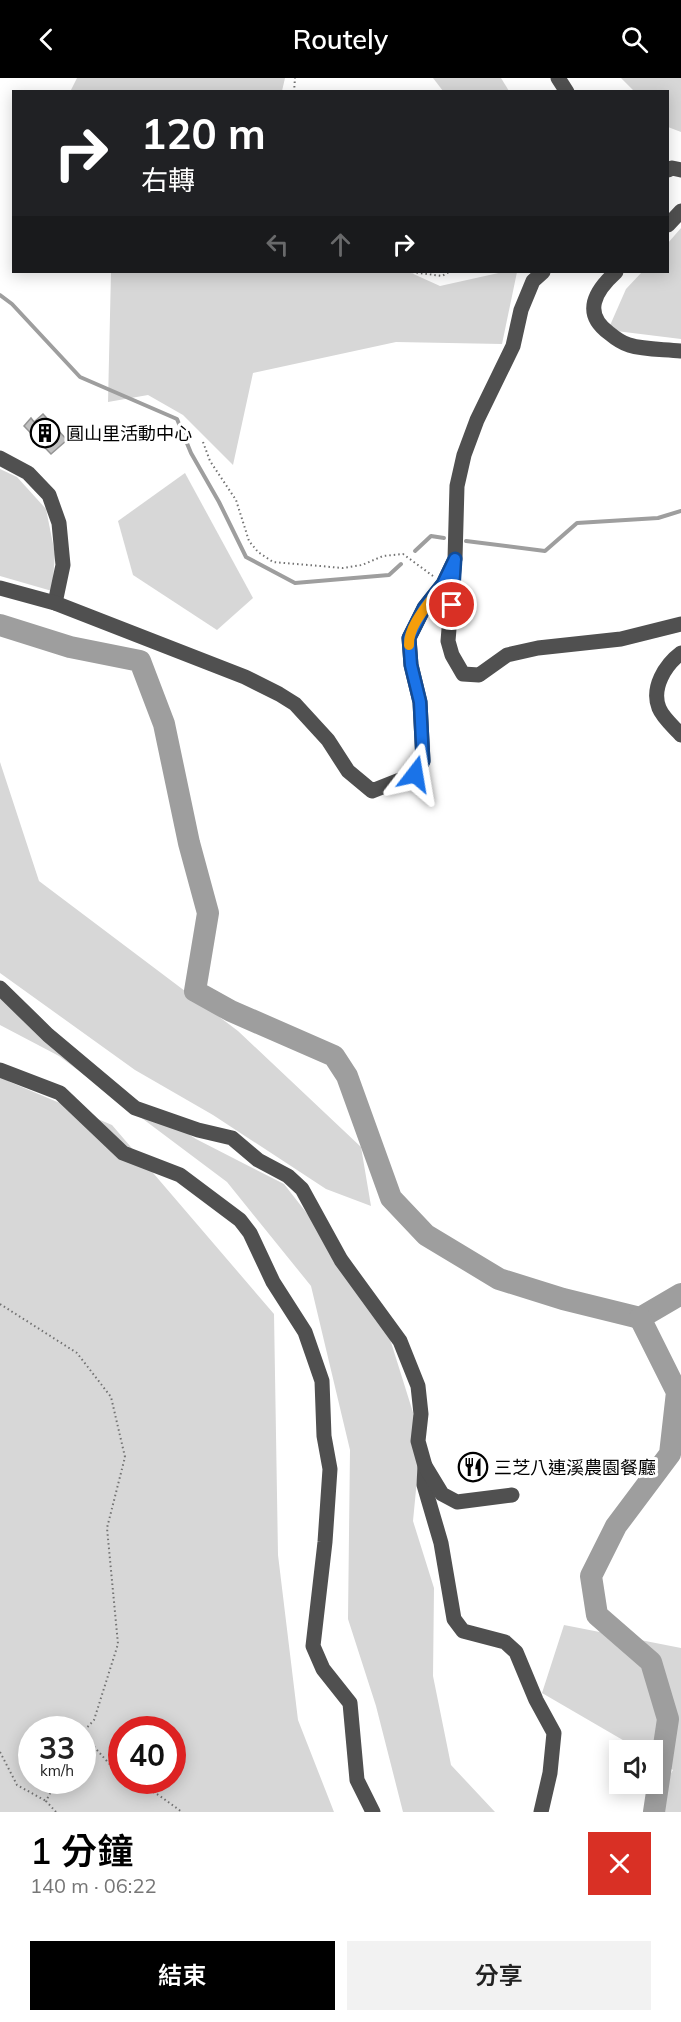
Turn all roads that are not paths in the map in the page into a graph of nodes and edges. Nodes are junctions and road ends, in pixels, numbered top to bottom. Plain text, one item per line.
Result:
1 (681, 211) edge
2 (669, 224) edge
3 (542, 273) edge
4 (615, 273) edge
5 (681, 351) edge
6 (0, 458) edge
7 (455, 559) junction
8 (0, 588) edge
9 (55, 603) junction
10 (681, 624) edge
11 (681, 653) edge
12 (681, 735) edge
13 (0, 988) edge
14 (0, 1070) edge
15 (425, 1466) junction
16 (512, 1495) dead end
17 (373, 1812) edge
18 (541, 1812) edge

1 - 2 street
3 - 7 street
4 - 5 street
6 - 9 street
7 - 9 street
7 - 10 street
8 - 9 street
11 - 12 street
13 - 15 street
14 - 17 street
15 - 16 street
15 - 18 street

